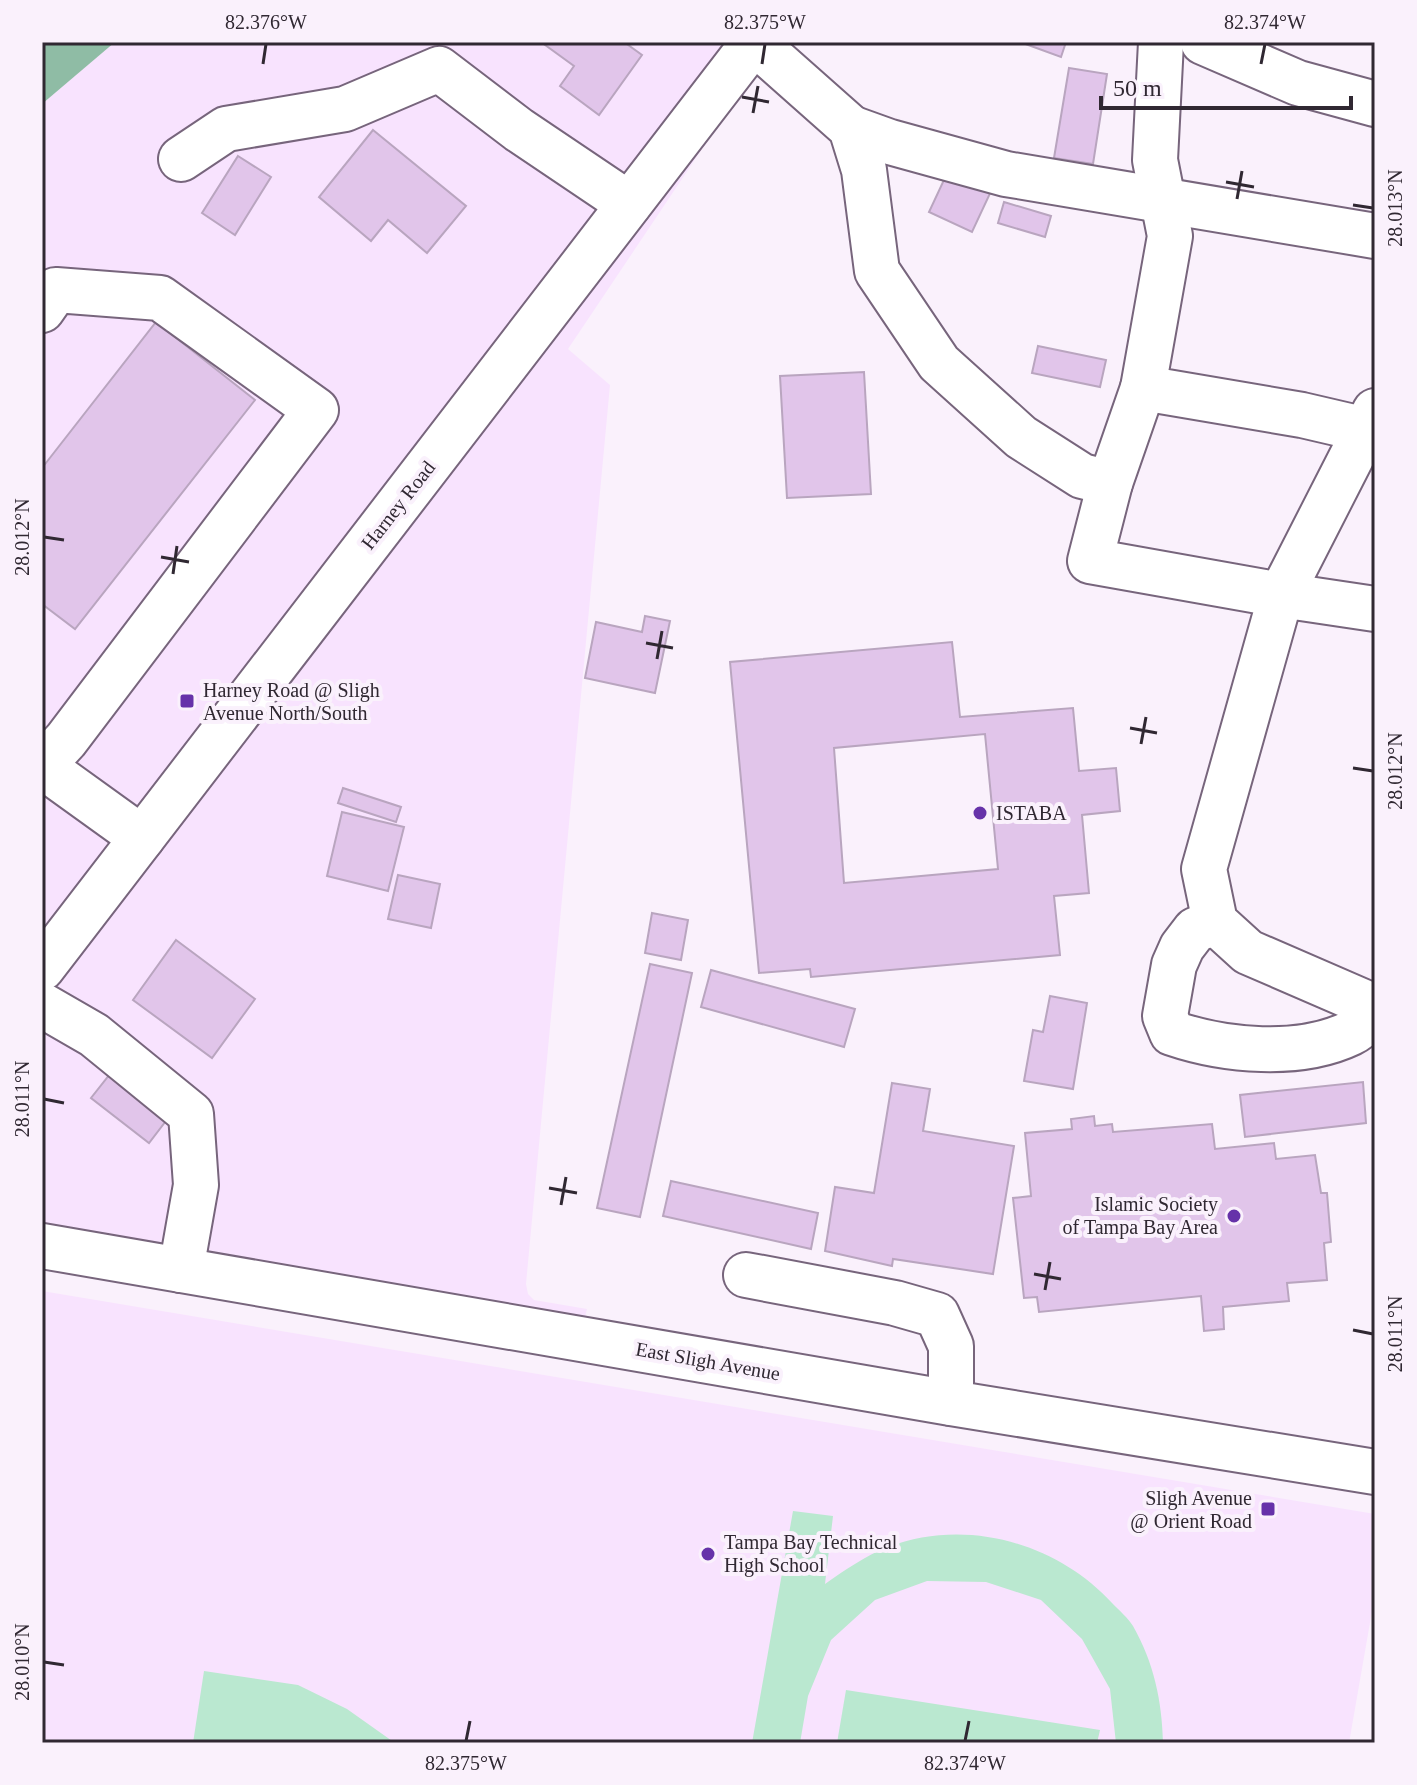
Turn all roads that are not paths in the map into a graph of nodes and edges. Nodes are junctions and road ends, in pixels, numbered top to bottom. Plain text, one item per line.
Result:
1 (754, 42) edge
2 (1161, 42) edge
3 (1203, 42) edge
4 (1375, 104) edge
5 (851, 128) junction
6 (181, 159) dead end
7 (1163, 200) junction
8 (629, 204) junction
9 (1375, 236) edge
10 (42, 310) edge
11 (1143, 388) junction
12 (1372, 424) edge
13 (1110, 483) junction
14 (1281, 595) junction
15 (1375, 609) edge
16 (42, 766) edge
17 (142, 838) junction
18 (1215, 922) junction
19 (42, 968) edge
20 (42, 1005) edge
21 (1375, 1010) edge
22 (42, 1246) edge
23 (181, 1270) junction
24 (746, 1275) dead end
25 (951, 1403) junction
26 (1375, 1472) edge

1 - 5 street
1 - 8 street, Harney Road
2 - 7 street
3 - 4 street
5 - 7 street
5 - 13 street
6 - 8 street
7 - 9 street
7 - 11 street
8 - 17 street, Harney Road
10 - 16 street
11 - 12 street
11 - 13 street
12 - 14 street
13 - 14 street
14 - 15 street
14 - 18 street
16 - 17 street
17 - 19 street, Harney Road
18 - 21 street
18 - 21 street
20 - 23 street
22 - 23 street, East Sligh Avenue
23 - 25 street, East Sligh Avenue
24 - 25 street
25 - 26 street, East Sligh Avenue

